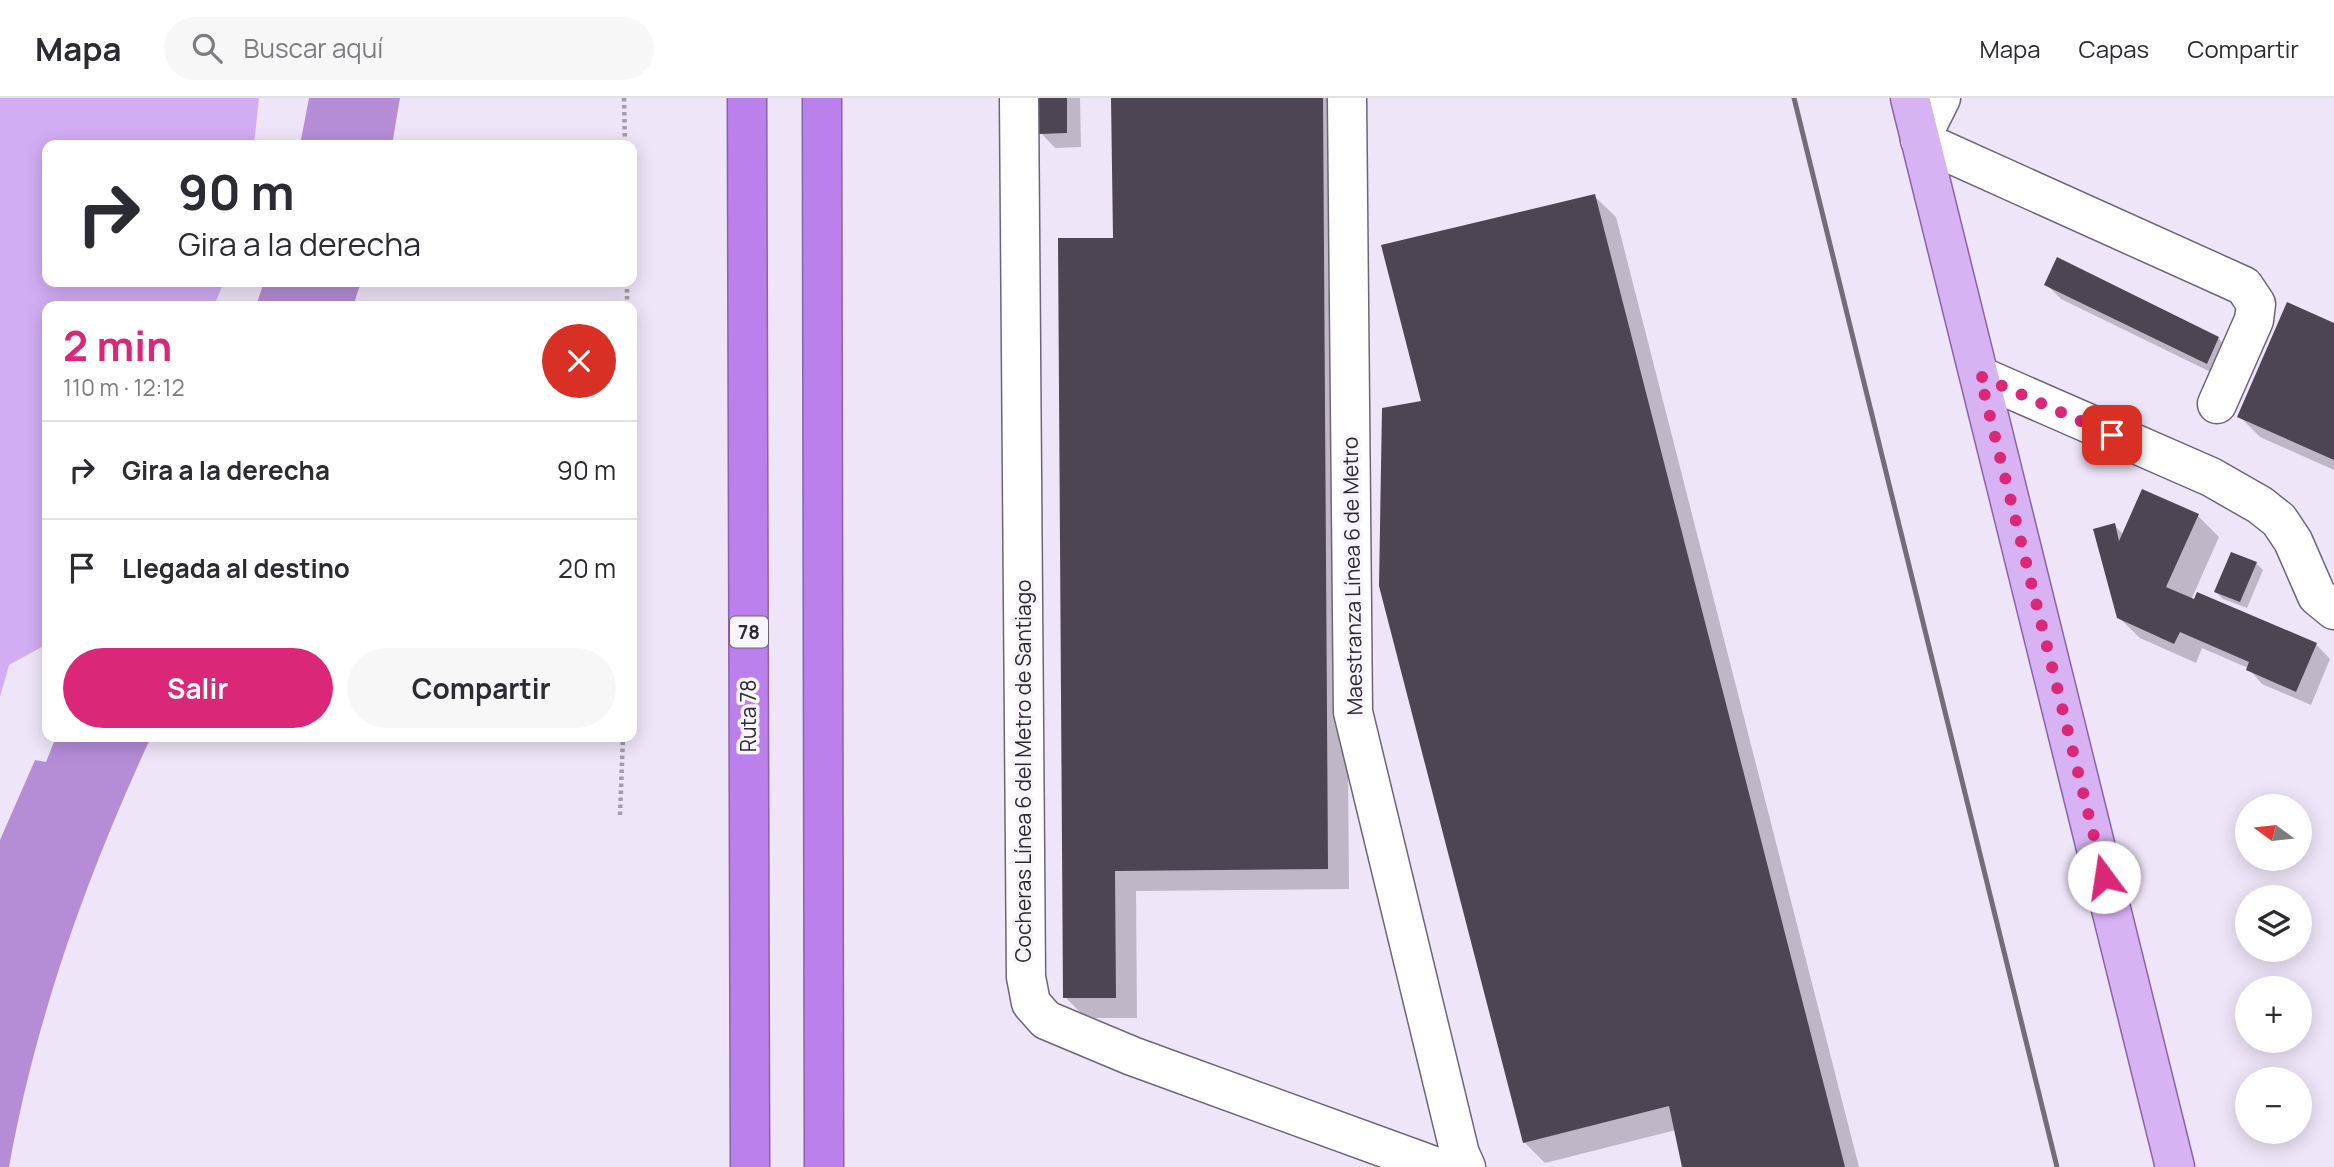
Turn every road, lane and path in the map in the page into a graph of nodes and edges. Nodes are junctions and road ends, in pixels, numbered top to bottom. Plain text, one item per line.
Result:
1 (624, 98) edge
2 (747, 98) edge
3 (822, 98) edge
4 (1019, 98) edge
5 (1347, 98) edge
6 (1910, 98) edge
7 (1941, 98) edge
8 (625, 140) edge
9 (1920, 140) junction
10 (1980, 376) junction
11 (2217, 404) dead end
12 (2334, 610) edge
13 (623, 742) edge
14 (620, 815) dead end
15 (750, 1167) edge
16 (824, 1167) edge
17 (1437, 1167) edge
18 (1466, 1167) edge
19 (2175, 1167) edge

1 - 8 path
2 - 15 highway, Ruta 78 / 78
3 - 16 highway
4 - 17 street, Cocheras Línea 6 del Metro de Santiago
5 - 18 street, Maestranza Línea 6 de Metro
6 - 9 main road
7 - 9 street
9 - 10 main road
9 - 11 street
10 - 12 street
10 - 19 main road
13 - 14 path

